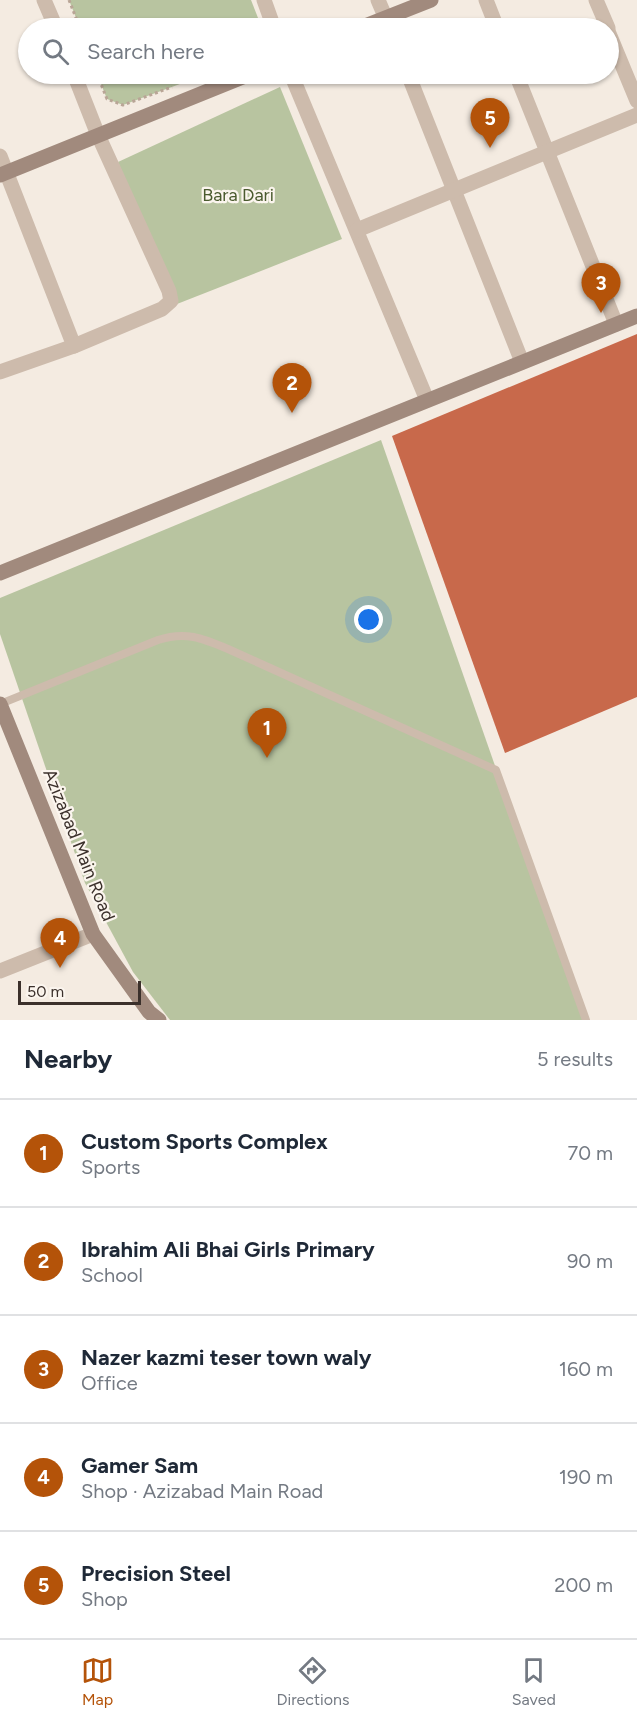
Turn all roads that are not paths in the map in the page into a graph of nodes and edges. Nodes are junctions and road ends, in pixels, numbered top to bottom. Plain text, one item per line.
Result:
1 (44, 0) edge
2 (264, 0) edge
3 (378, 0) edge
4 (430, 0) edge
5 (486, 0) edge
6 (596, 0) edge
7 (52, 18) edge
8 (270, 18) edge
9 (386, 18) edge
10 (397, 18) edge
11 (493, 18) edge
12 (603, 18) edge
13 (619, 57) edge
14 (78, 84) edge
15 (225, 84) edge
16 (295, 84) edge
17 (412, 84) edge
18 (520, 84) edge
19 (637, 101) edge
20 (637, 115) edge
21 (98, 135) junction
22 (547, 152) junction
23 (0, 156) edge
24 (4, 174) edge
25 (454, 190) junction
26 (357, 230) junction
27 (637, 316) edge
28 (616, 324) junction
29 (74, 346) junction
30 (522, 362) junction
31 (0, 372) edge
32 (427, 400) junction
33 (0, 573) edge
34 (0, 704) edge
35 (93, 934) junction
36 (0, 971) edge
37 (156, 1019) edge
38 (586, 1020) edge

1 - 7 street
2 - 8 street
3 - 9 street
4 - 10 street
5 - 11 street
6 - 12 street
13 - 19 street
14 - 21 street
15 - 21 street
16 - 26 street
17 - 25 street
18 - 22 street
20 - 22 street
21 - 24 street
21 - 29 street
22 - 25 street
22 - 28 street
23 - 24 street
24 - 29 street
25 - 26 street
25 - 30 street
26 - 32 street
27 - 28 street
28 - 30 street
29 - 31 street
30 - 32 street
32 - 33 street
34 - 35 street, Azizabad Main Road
34 - 38 lane
35 - 36 street
35 - 37 street, Azizabad Main Road

